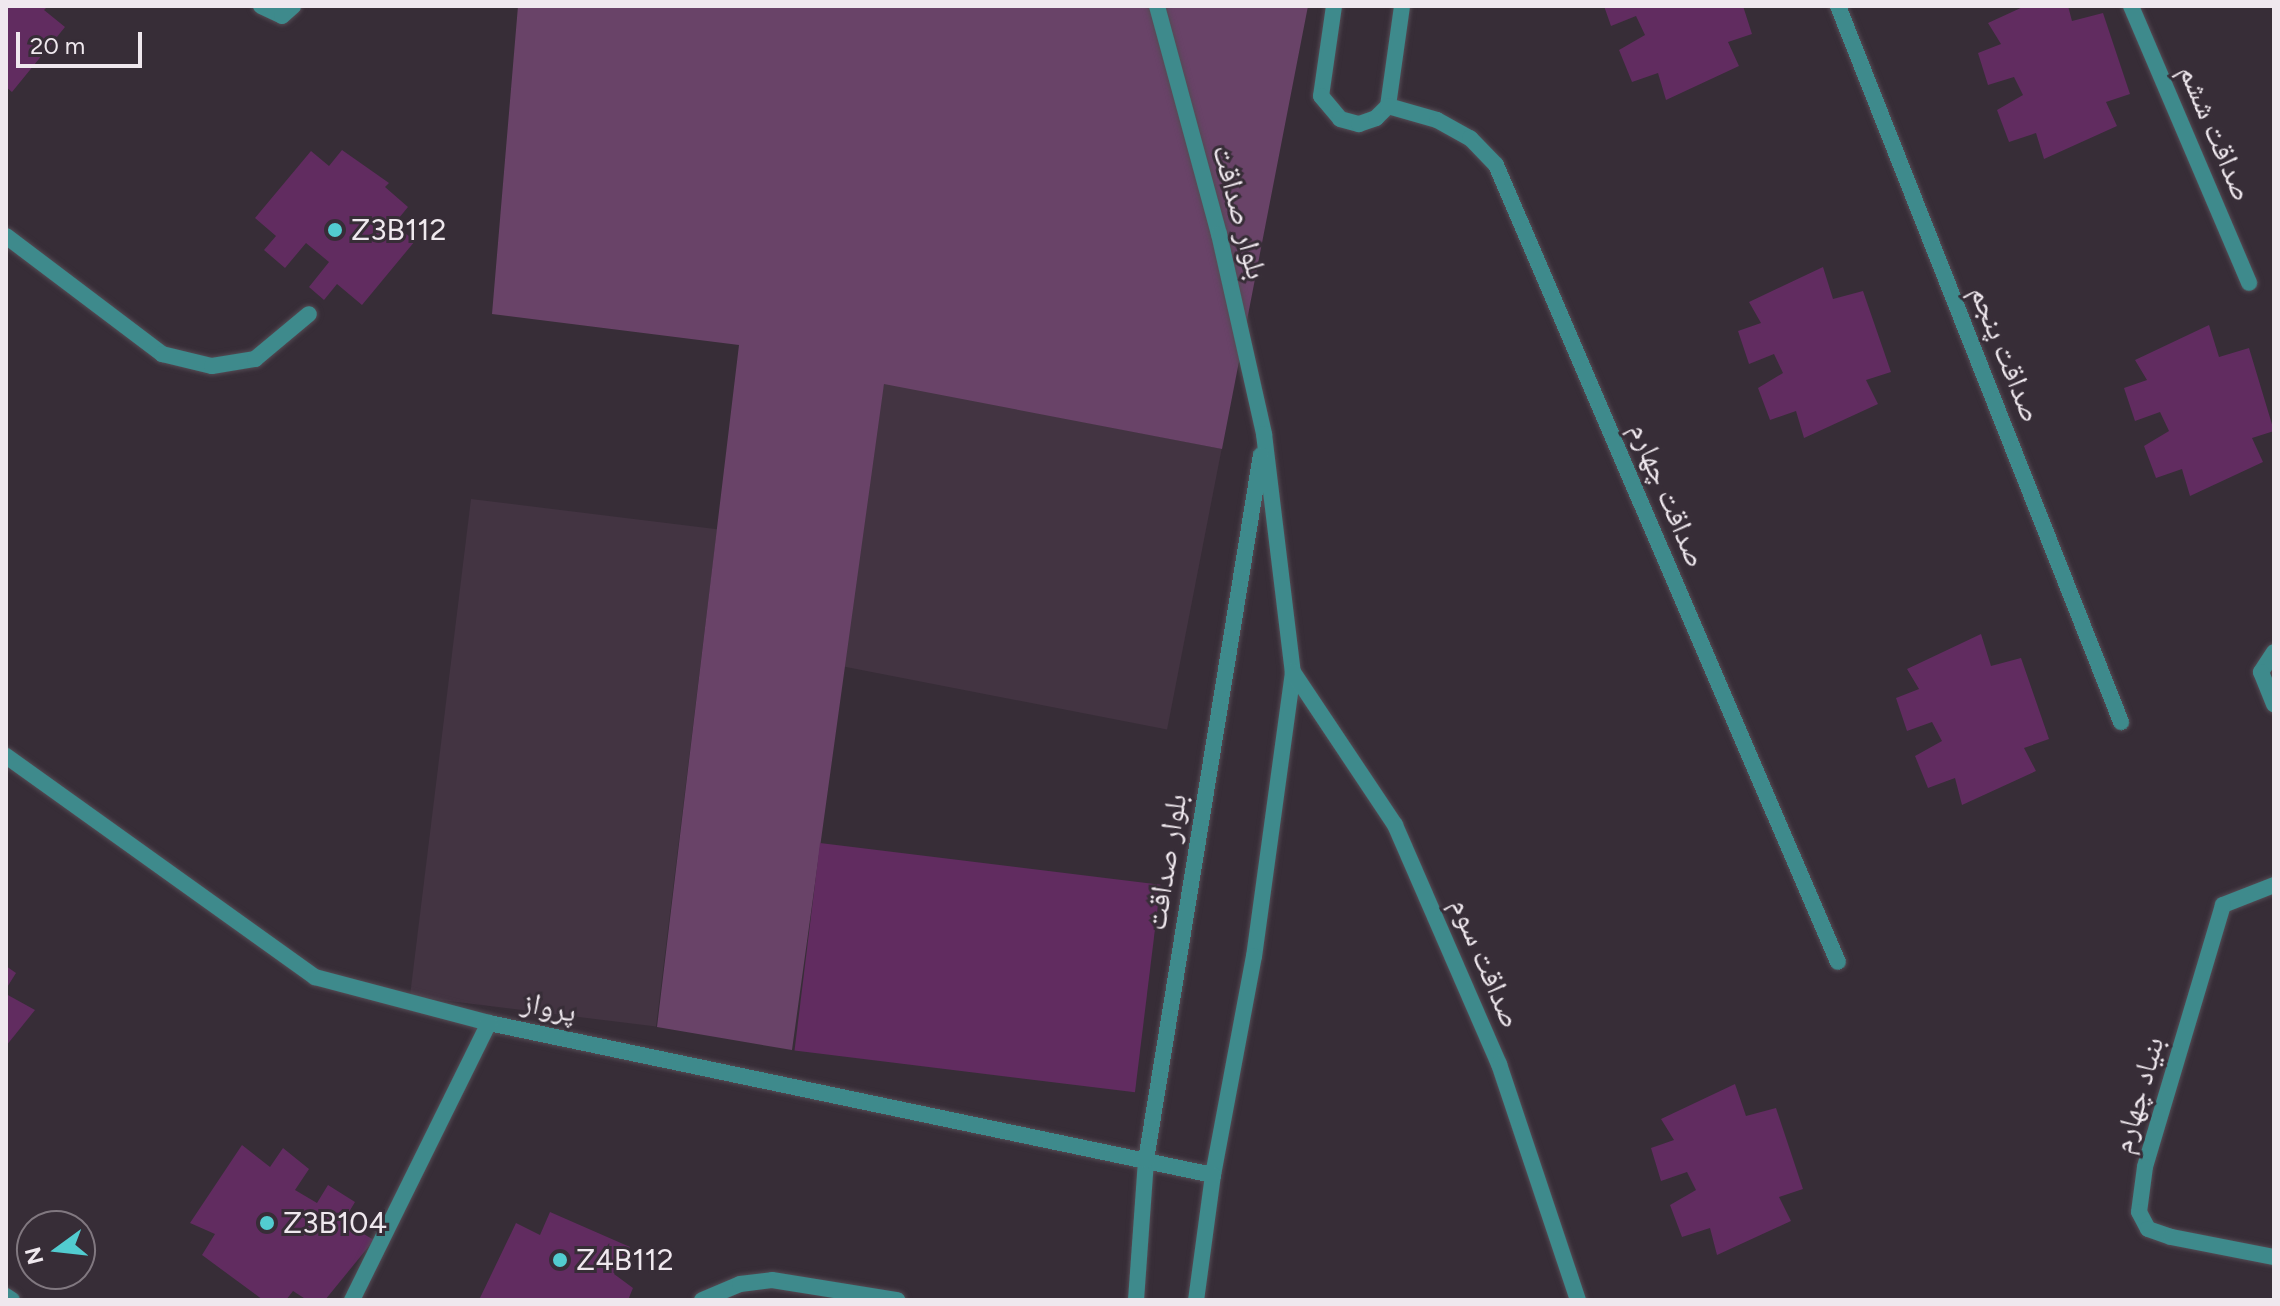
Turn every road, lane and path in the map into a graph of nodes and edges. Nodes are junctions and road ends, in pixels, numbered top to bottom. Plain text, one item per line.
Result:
1 (261, 6) edge
2 (293, 6) edge
3 (1157, 6) edge
4 (1334, 6) edge
5 (1402, 6) edge
6 (1838, 6) edge
7 (2131, 6) edge
8 (1388, 106) junction
9 (6, 236) edge
10 (2249, 283) dead end
11 (309, 314) dead end
12 (1264, 434) junction
13 (2274, 652) edge
14 (1293, 672) junction
15 (2274, 704) edge
16 (2121, 722) dead end
17 (6, 756) edge
18 (2274, 885) edge
19 (1838, 962) dead end
20 (489, 1023) junction
21 (1146, 1160) junction
22 (1213, 1175) junction
23 (2274, 1257) edge
24 (6, 1296) edge
25 (12, 1300) edge
26 (352, 1300) edge
27 (702, 1300) edge
28 (897, 1300) edge
29 (1136, 1300) edge
30 (1196, 1300) edge
31 (1578, 1300) edge

1 - 2 street
3 - 12 street, بلوار صداقت
4 - 8 street
5 - 8 street
6 - 16 street, صداقت پنجم
7 - 10 street, صداقت ششم
8 - 19 street, صداقت چهارم
9 - 11 street
12 - 14 street, بلوار صداقت
12 - 21 street, بلوار صداقت
13 - 15 street
14 - 22 street, بلوار صداقت
14 - 31 street, صداقت سوم
17 - 20 street, پرواز
18 - 23 street, بنیاد چهارم
20 - 21 street, پرواز
20 - 26 street
21 - 22 street, پرواز
21 - 29 street, بلوار صداقت
22 - 30 street, بلوار صداقت
24 - 25 street
27 - 28 street

